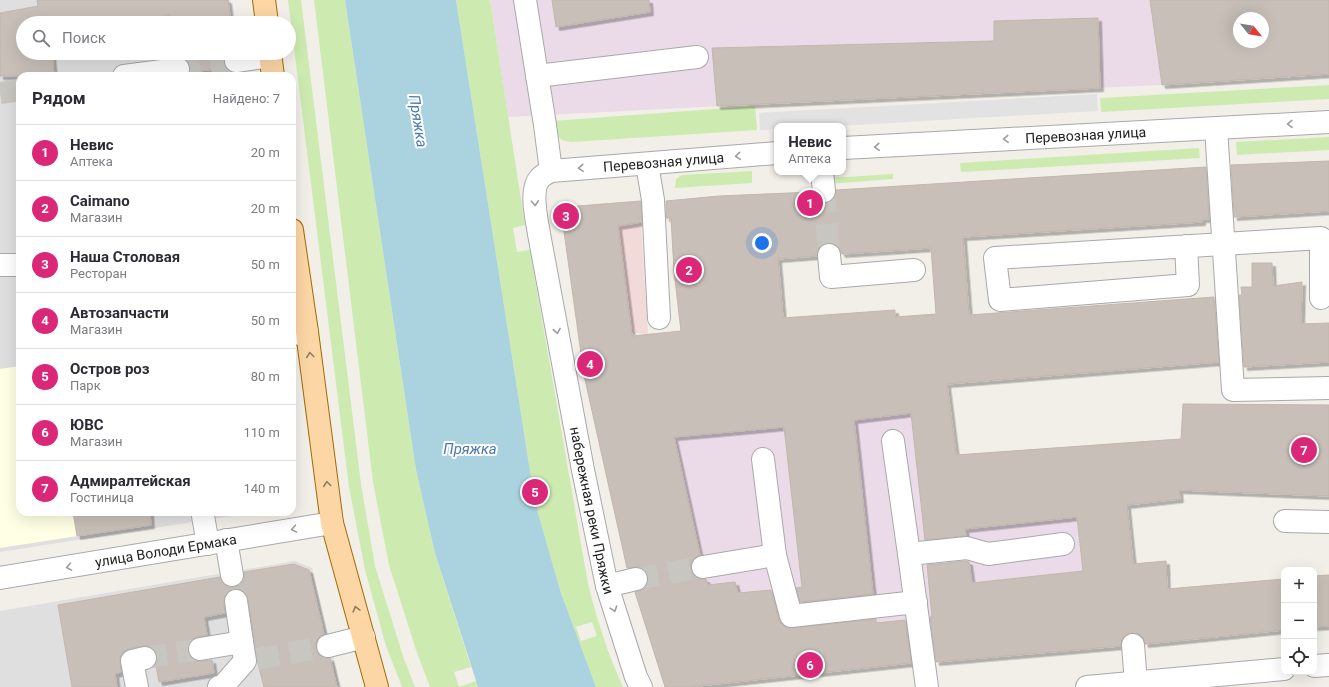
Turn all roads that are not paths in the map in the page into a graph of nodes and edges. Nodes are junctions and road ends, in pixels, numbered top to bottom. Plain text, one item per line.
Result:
1 (264, 0) edge
2 (525, 0) edge
3 (266, 16) edge
4 (697, 57) dead end
5 (236, 61) tunnel mouth
6 (272, 62) edge
7 (178, 69) tunnel mouth
8 (155, 72) edge
9 (537, 76) junction
10 (1329, 122) edge
11 (1216, 128) junction
12 (846, 148) edge
13 (774, 153) edge
14 (648, 164) junction
15 (551, 170) junction
16 (1224, 243) junction
17 (1186, 246) junction
18 (829, 255) tunnel mouth
19 (16, 264) edge
20 (0, 265) edge
21 (914, 270) dead end
22 (296, 284) edge
23 (1321, 298) dead end
24 (659, 318) dead end
25 (299, 324) edge
26 (1329, 388) edge
27 (893, 441) dead end
28 (763, 459) dead end
29 (203, 516) dead end
30 (1285, 521) dead end
31 (1329, 522) edge
32 (332, 523) junction
33 (217, 542) junction
34 (1064, 544) dead end
35 (910, 554) junction
36 (775, 555) junction
37 (703, 566) tunnel mouth
38 (232, 575) dead end
39 (0, 578) edge
40 (636, 579) tunnel mouth
41 (607, 586) junction
42 (236, 601) dead end
43 (916, 602) junction
44 (364, 637) junction
45 (1133, 645) dead end
46 (328, 646) tunnel mouth
47 (200, 649) tunnel mouth
48 (248, 654) junction
49 (146, 658) tunnel mouth
50 (1329, 665) edge
51 (1317, 666) edge
52 (1276, 675) edge
53 (1136, 683) junction
54 (137, 687) edge
55 (219, 687) edge
56 (377, 687) edge
57 (641, 687) edge
58 (926, 687) edge
59 (1087, 687) edge

1 - 3 main road
2 - 9 street
4 - 9 street
5 - 6 street
7 - 8 street
9 - 15 street
10 -> 11 street, Перевозная улица
11 -> 12 street, Перевозная улица
11 - 16 street
13 -> 14 street, Перевозная улица
14 -> 15 street, Перевозная улица
14 - 24 street
15 -> 41 street, набережная реки Пряжки
16 - 17 street
16 - 23 street
16 - 26 street
17 - 17 street
18 - 21 street
19 - 20 street
22 - 25 main road
32 -> 25 main road
27 - 35 street
28 - 36 street
29 - 33 street
30 - 31 street
32 -> 33 street, улица Володи Ермака
44 -> 32 main road
33 - 38 street
33 -> 39 street, улица Володи Ермака
34 - 35 street
35 - 43 street
36 - 37 street
36 - 43 street
40 - 41 street
41 -> 57 street, набережная реки Пряжки
42 - 48 street
43 - 58 street
44 - 46 street
44 - 56 main road
45 - 53 street
47 - 48 street
48 - 55 street
49 - 54 street
50 - 51 street
52 - 53 street
53 - 59 street

